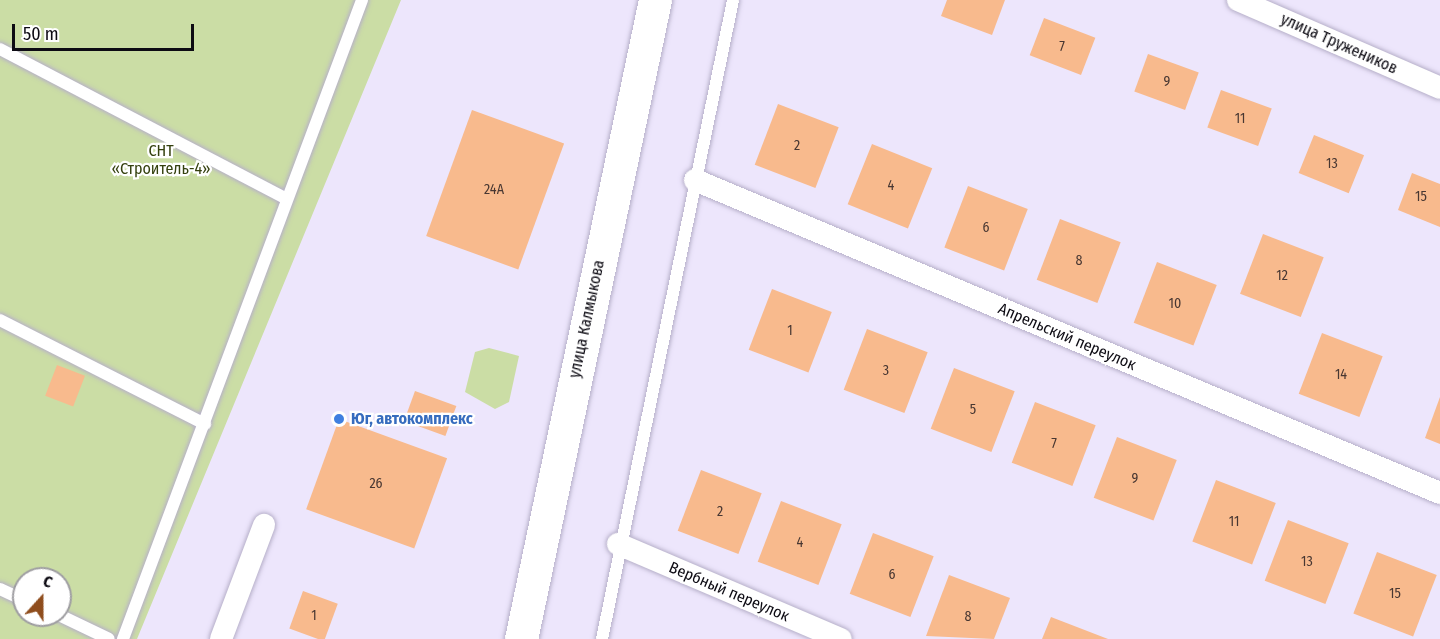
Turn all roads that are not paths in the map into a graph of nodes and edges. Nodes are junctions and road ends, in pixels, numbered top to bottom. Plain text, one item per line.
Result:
1 (362, 0) edge
2 (655, 0) edge
3 (733, 0) edge
4 (1238, 0) edge
5 (0, 49) edge
6 (1440, 88) edge
7 (695, 180) junction
8 (285, 198) junction
9 (0, 320) edge
10 (205, 424) junction
11 (1440, 493) edge
12 (264, 525) dead end
13 (618, 544) junction
14 (72, 621) edge
15 (108, 639) edge
16 (123, 639) edge
17 (221, 639) edge
18 (522, 639) edge
19 (602, 639) edge
20 (841, 639) edge

1 - 8 lane
2 - 18 main road, улица Калмыкова
3 - 7 lane
4 - 6 street, улица Тружеников
5 - 8 lane
7 - 11 street, Апрельский переулок
7 - 13 lane
8 - 10 lane
9 - 10 lane
10 - 16 lane
12 - 17 street
13 - 19 lane
13 - 20 street, Вербный переулок
14 - 15 lane

